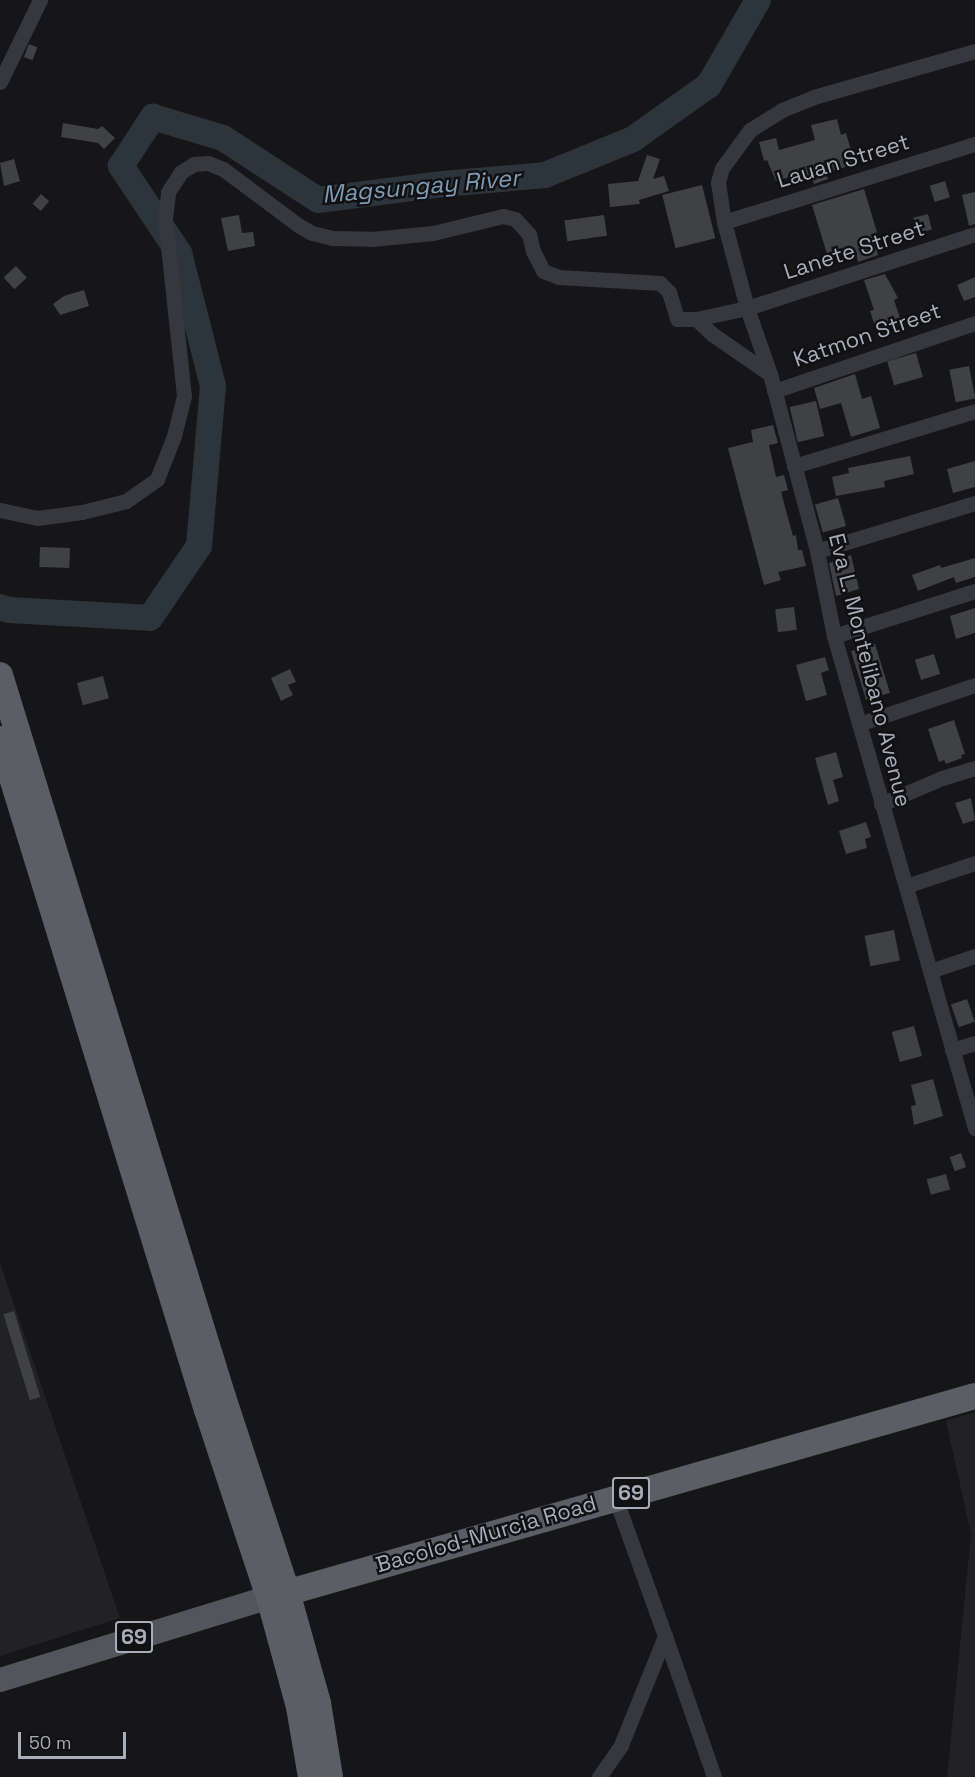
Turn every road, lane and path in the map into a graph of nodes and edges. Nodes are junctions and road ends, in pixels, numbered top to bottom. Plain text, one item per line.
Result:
1 (40, 0) edge
2 (975, 51) edge
3 (0, 82) edge
4 (975, 144) edge
5 (724, 222) junction
6 (975, 234) edge
7 (747, 308) junction
8 (696, 319) junction
9 (975, 322) edge
10 (770, 374) junction
11 (774, 391) junction
12 (975, 411) edge
13 (794, 466) junction
14 (975, 502) edge
15 (0, 510) edge
16 (817, 551) junction
17 (975, 591) edge
18 (834, 636) junction
19 (0, 675) edge
20 (975, 685) edge
21 (859, 724) junction
22 (0, 739) edge
23 (975, 768) edge
24 (881, 804) junction
25 (975, 863) edge
26 (906, 886) junction
27 (975, 956) edge
28 (930, 970) junction
29 (975, 1043) edge
30 (952, 1050) junction
31 (975, 1128) edge
32 (975, 1396) edge
33 (615, 1497) junction
34 (278, 1595) junction
35 (665, 1636) junction
36 (0, 1680) edge
37 (311, 1777) edge
38 (330, 1777) edge
39 (599, 1777) edge
40 (714, 1777) edge

1 - 3 street
2 - 5 street, Eva L. Montelibano Avenue
4 - 5 street, Lauan Street
5 - 7 street, Eva L. Montelibano Avenue
6 - 7 street, Lanete Street
7 - 8 street, Lanete Street
7 - 10 street, Eva L. Montelibano Avenue
8 - 10 street
8 - 15 street
9 - 11 street, Katmon Street
10 - 11 street, Eva L. Montelibano Avenue
11 - 13 street, Eva L. Montelibano Avenue
12 - 13 street
13 - 16 street, Eva L. Montelibano Avenue
14 - 16 street
16 - 18 street, Eva L. Montelibano Avenue
17 - 18 street
18 - 21 street, Eva L. Montelibano Avenue
19 - 34 highway
20 - 21 street
21 - 24 street, Eva L. Montelibano Avenue
22 - 34 highway
23 - 24 street
24 - 26 street, Eva L. Montelibano Avenue
25 - 26 street
26 - 28 street, Eva L. Montelibano Avenue
27 - 28 street
28 - 30 street, Eva L. Montelibano Avenue
29 - 30 street
30 - 31 street, Eva L. Montelibano Avenue
32 - 33 highway, Bacolod-Murcia Road / 69
33 - 34 highway, Bacolod-Murcia Road / 69
33 - 35 street
34 - 36 main road, Bacolod-Murcia Road / 69
34 - 37 highway
34 - 38 highway
35 - 39 street
35 - 40 street

